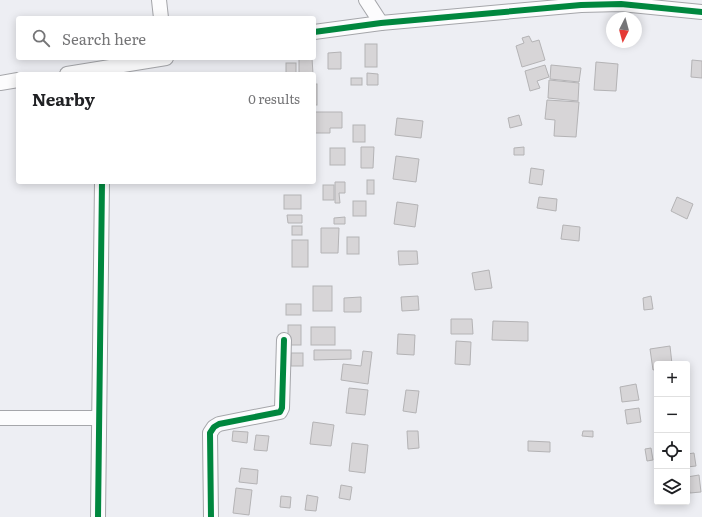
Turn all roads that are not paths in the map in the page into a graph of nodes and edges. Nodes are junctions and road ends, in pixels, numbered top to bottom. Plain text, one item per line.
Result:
1 (159, 0) edge
2 (366, 0) edge
3 (702, 12) edge
4 (161, 16) edge
5 (381, 23) junction
6 (316, 32) edge
7 (157, 60) edge
8 (104, 72) edge
9 (16, 80) edge
10 (0, 83) edge
11 (102, 184) edge
12 (284, 340) dead end
13 (0, 418) edge
14 (99, 418) junction
15 (98, 517) edge
16 (211, 517) edge

1 - 4 street
2 - 5 street
3 - 5 street
5 - 6 street
7 - 8 street
9 - 10 street
11 - 14 street
12 - 16 street
13 - 14 street
14 - 15 street

